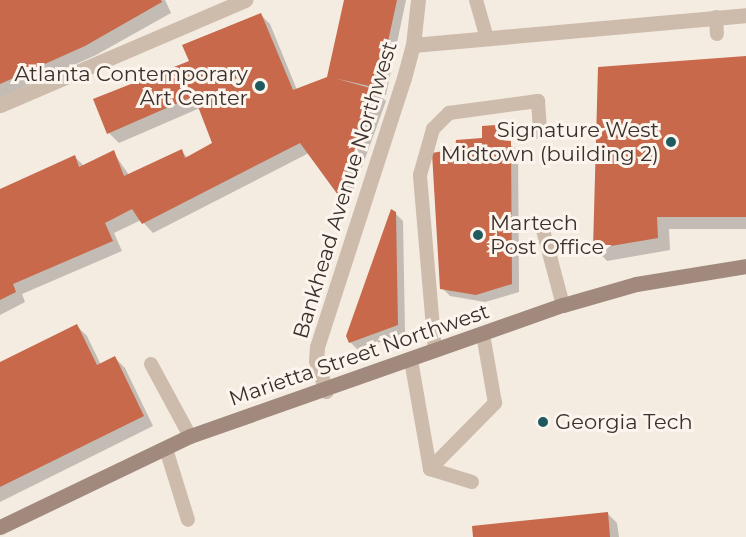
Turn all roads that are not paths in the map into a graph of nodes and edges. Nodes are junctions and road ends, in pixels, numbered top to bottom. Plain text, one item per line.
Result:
1 (245, 0) edge
2 (418, 0) edge
3 (476, 0) edge
4 (746, 15) edge
5 (716, 17) junction
6 (717, 34) dead end
7 (487, 38) junction
8 (413, 45) junction
9 (0, 105) edge
10 (540, 132) dead end
11 (543, 230) dead end
12 (746, 267) edge
13 (562, 305) junction
14 (483, 334) junction
15 (435, 351) junction
16 (411, 360) junction
17 (151, 364) dead end
18 (326, 391) junction
19 (190, 436) junction
20 (166, 449) junction
21 (430, 469) junction
22 (472, 483) dead end
23 (188, 520) dead end
24 (0, 527) edge

1 - 9 street
2 - 8 street, Bankhead Avenue Northwest
3 - 7 lane
4 - 5 street
5 - 6 lane
5 - 7 street
7 - 8 street
8 - 18 street, Bankhead Avenue Northwest
10 - 15 lane
11 - 13 lane
12 - 13 main road, Marietta Street Northwest
13 - 14 main road, Marietta Street Northwest
14 - 15 main road, Marietta Street Northwest
14 - 21 lane
15 - 16 main road, Marietta Street Northwest
16 - 18 main road, Marietta Street Northwest
16 - 21 lane
17 - 19 lane
18 - 19 main road, Marietta Street Northwest
19 - 20 main road, Marietta Street Northwest
20 - 23 lane
20 - 24 main road, Marietta Street Northwest
21 - 22 lane

